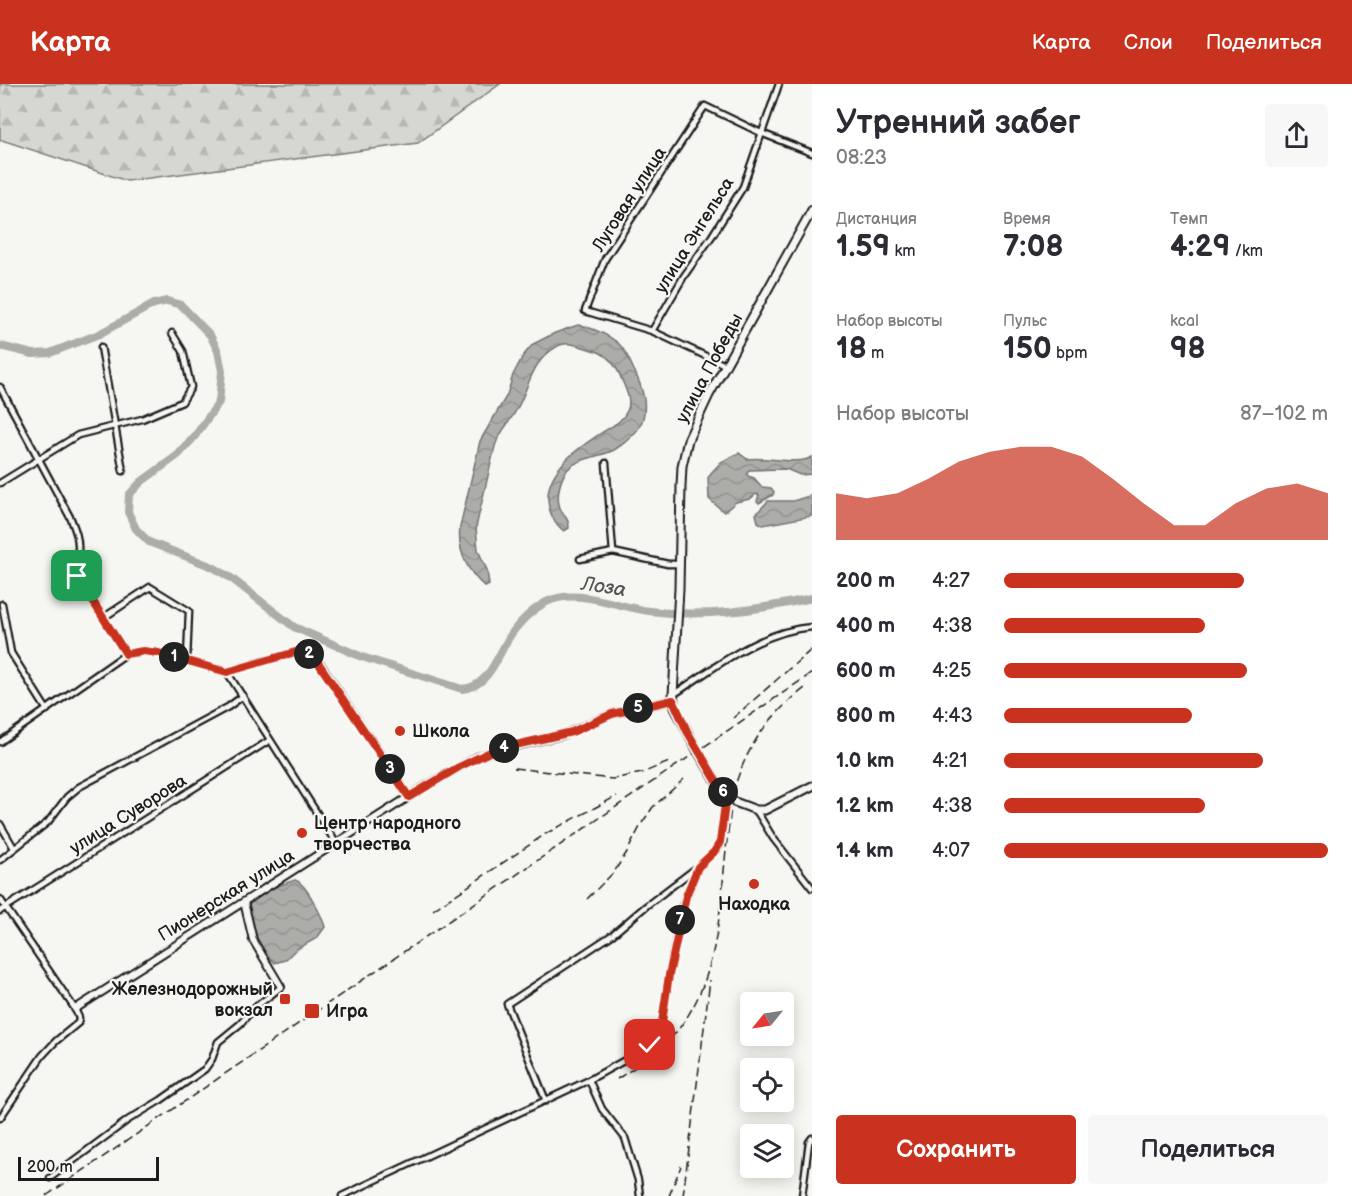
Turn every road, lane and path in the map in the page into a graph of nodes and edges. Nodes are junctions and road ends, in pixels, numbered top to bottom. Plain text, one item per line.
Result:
1 (779, 84) edge
2 (761, 133) junction
3 (812, 153) edge
4 (812, 210) edge
5 (652, 331) junction
6 (172, 333) dead end
7 (101, 347) dead end
8 (725, 365) junction
9 (0, 387) edge
10 (117, 426) junction
11 (39, 458) junction
12 (606, 463) dead end
13 (123, 471) dead end
14 (0, 483) edge
15 (613, 552) junction
16 (580, 559) dead end
17 (678, 564) junction
18 (2, 604) dead end
19 (103, 618) junction
20 (812, 627) edge
21 (126, 654) junction
22 (187, 660) junction
23 (227, 672) junction
24 (243, 696) junction
25 (673, 697) junction
26 (46, 710) junction
27 (270, 740) junction
28 (0, 742) edge
29 (812, 786) edge
30 (409, 797) junction
31 (726, 797) junction
32 (756, 810) junction
33 (0, 824) edge
34 (336, 843) junction
35 (14, 848) junction
36 (0, 860) edge
37 (698, 867) junction
38 (812, 888) edge
39 (0, 899) edge
40 (244, 902) junction
41 (6, 907) junction
42 (0, 911) edge
43 (281, 987) joint
44 (75, 1009) junction
45 (589, 1080) junction
46 (546, 1101) junction
47 (0, 1118) edge
48 (812, 1138) edge
49 (50, 1178) dead end
50 (342, 1196) edge
51 (640, 1196) edge
52 (802, 1196) edge

1 - 2 street, улица Энгельса
2 - 3 street
2 - 5 street, улица Энгельса
2 - 5 street, Луговая улица
4 - 8 main road, улица Победы
5 - 8 street
6 - 10 street
7 - 10 street
8 - 17 main road, улица Победы
9 - 11 street
10 - 11 street
10 - 13 street
11 - 14 street
11 - 19 street
12 - 15 street
15 - 16 street
15 - 17 street
17 - 25 main road, улица Победы
18 - 26 street
19 - 21 street
19 - 22 street
20 - 25 street
21 - 22 street
21 - 26 street
22 - 23 street
23 - 24 street
23 - 30 street
24 - 27 street
24 - 35 street
25 - 30 street, Пионерская улица
25 - 31 main road
26 - 28 street
27 - 34 street
27 - 41 street, улица Суворова
29 - 32 main road
30 - 34 street, Пионерская улица
31 - 32 main road
31 - 37 street
32 - 38 street
33 - 35 street
34 - 40 street, Пионерская улица
35 - 36 street
37 - 45 street
37 - 46 street
39 - 41 street
40 - 43 street
40 - 44 street, Пионерская улица
41 - 42 street, улица Суворова
41 - 44 street
43 - 49 street
44 - 47 street
45 - 46 street
45 - 51 street
46 - 50 street
48 - 52 street

